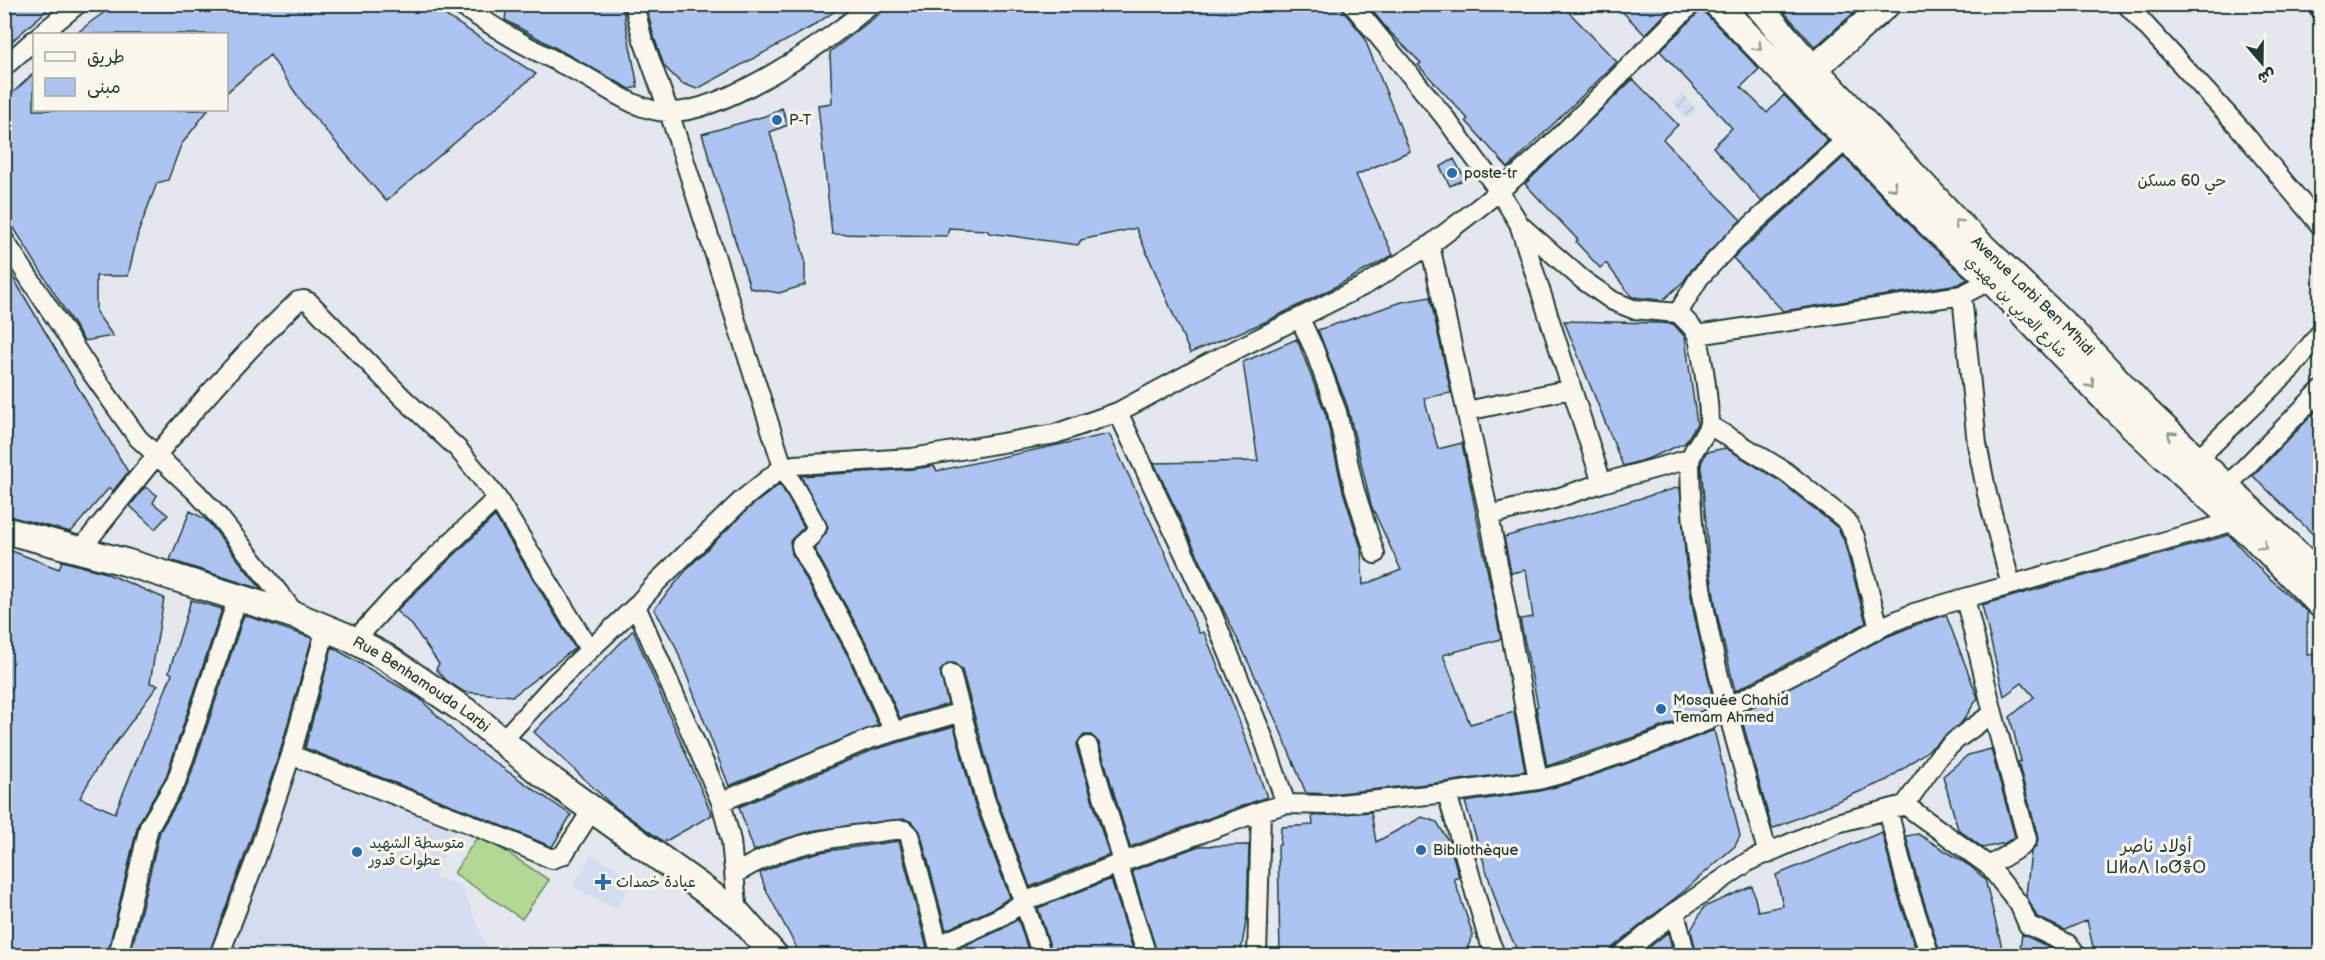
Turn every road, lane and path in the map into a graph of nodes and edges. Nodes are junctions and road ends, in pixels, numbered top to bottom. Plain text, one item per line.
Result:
1 (78, 4) edge
2 (458, 4) edge
3 (634, 4) edge
4 (872, 4) edge
5 (1352, 4) edge
6 (1692, 4) edge
7 (1717, 4) edge
8 (1757, 4) edge
9 (1887, 4) edge
10 (2126, 4) edge
11 (2316, 4) edge
12 (2320, 9) edge
13 (42, 33) edge
14 (33, 41) edge
15 (4, 67) edge
16 (1815, 69) junction
17 (1794, 84) junction
18 (669, 112) junction
19 (1847, 140) junction
20 (1499, 191) junction
21 (1520, 225) junction
22 (2320, 225) edge
23 (4, 240) edge
24 (1430, 245) junction
25 (2000, 275) junction
26 (1962, 295) junction
27 (1678, 313) junction
28 (1300, 319) junction
29 (2320, 333) edge
30 (1696, 334) junction
31 (1571, 389) junction
32 (2320, 391) edge
33 (1467, 411) junction
34 (1118, 412) junction
35 (1709, 425) junction
36 (155, 455) junction
37 (1689, 459) junction
38 (783, 467) junction
39 (2189, 467) junction
40 (1602, 483) junction
41 (2226, 487) junction
42 (497, 498) junction
43 (1489, 515) junction
44 (2246, 518) junction
45 (4, 530) edge
46 (81, 549) junction
47 (1375, 554) dead end
48 (2320, 576) edge
49 (2011, 585) junction
50 (238, 597) junction
51 (1965, 598) junction
52 (2320, 604) edge
53 (636, 606) junction
54 (297, 616) junction
55 (326, 628) junction
56 (1879, 628) junction
57 (355, 640) junction
58 (589, 649) junction
59 (951, 674) dead end
60 (1726, 708) junction
61 (962, 712) junction
62 (1993, 713) junction
63 (893, 730) junction
64 (502, 741) junction
65 (1088, 746) dead end
66 (291, 755) junction
67 (1538, 780) junction
68 (1447, 793) junction
69 (721, 802) junction
70 (1286, 804) junction
71 (1896, 807) junction
72 (592, 810) junction
73 (1261, 811) junction
74 (1768, 854) junction
75 (1120, 863) junction
76 (1989, 866) junction
77 (735, 874) junction
78 (1024, 902) junction
79 (1675, 912) junction
80 (738, 914) junction
81 (940, 950) edge
82 (118, 956) edge
83 (219, 956) edge
84 (775, 956) edge
85 (1042, 956) edge
86 (1147, 956) edge
87 (1257, 956) edge
88 (1496, 956) edge
89 (1620, 956) edge
90 (1686, 956) edge
91 (1930, 956) edge
92 (2077, 956) edge

1 - 13 street
2 - 18 street
3 - 18 street
4 - 18 street
5 - 20 street
6 - 20 street
7 -> 17 main road, شارع العربي بن مهيدي
8 - 16 main road, Avenue Larbi Ben M'hidi
9 - 16 main road
10 - 22 street
11 - 12 street
14 - 15 street
16 - 17 main road
25 -> 16 main road, Avenue Larbi Ben M'hidi
17 - 19 main road, شارع العربي بن مهيدي
18 - 38 street
19 -> 25 main road, شارع العربي بن مهيدي
19 - 27 street
20 - 21 street
20 - 24 street
21 - 27 street
21 - 31 street
23 - 36 street
24 - 28 street
24 - 33 street
25 - 26 street
25 - 39 main road, شارع العربي بن مهيدي
26 - 30 street
26 - 49 street
27 - 30 street
28 - 34 street
28 - 47 street
29 - 39 street
30 - 35 street
31 - 33 street
31 - 40 street
32 - 41 street
33 - 43 street
34 - 38 street
34 - 70 street
35 - 37 street
35 - 56 street
36 - 42 street
36 - 46 street
36 - 54 street
37 - 40 street
37 - 60 street
38 - 53 street
38 - 63 street
39 - 41 main road
39 - 44 main road, شارع العربي بن مهيدي
40 - 43 street
41 - 44 main road
42 - 57 street
42 - 58 street
43 - 67 street
44 - 48 main road
44 - 49 street
44 -> 52 main road, شارع العربي بن مهيدي
45 - 46 main road, Rue Benhamouda Larbi
46 - 50 main road, Rue Benhamouda Larbi
49 - 51 street
50 - 54 main road, Rue Benhamouda Larbi
50 - 82 street
51 - 56 street
51 - 62 street
53 - 58 street
53 - 69 street
54 - 55 main road, Rue Benhamouda Larbi
55 - 57 main road, Rue Benhamouda Larbi
55 - 66 street
56 - 60 street
57 - 64 main road, Rue Benhamouda Larbi
58 - 64 street
59 - 61 street
60 - 67 street
60 - 74 street
61 - 63 street
61 - 78 street
62 - 71 street
62 - 76 street
63 - 69 street
64 - 72 main road, Rue Benhamouda Larbi
65 - 75 street
66 - 72 street
66 - 83 street
67 - 68 street
68 - 70 street
68 - 88 street
69 - 77 street
70 - 73 street
71 - 74 street
71 - 76 street
71 - 91 street
72 - 80 main road, Rue Benhamouda Larbi
73 - 75 street
73 - 87 street
74 - 79 street
75 - 78 street
75 - 86 street
76 - 92 street
77 - 80 street
77 - 81 street
78 - 81 street
78 - 85 street
79 - 89 street
79 - 90 street
80 - 84 main road, Rue Benhamouda Larbi

